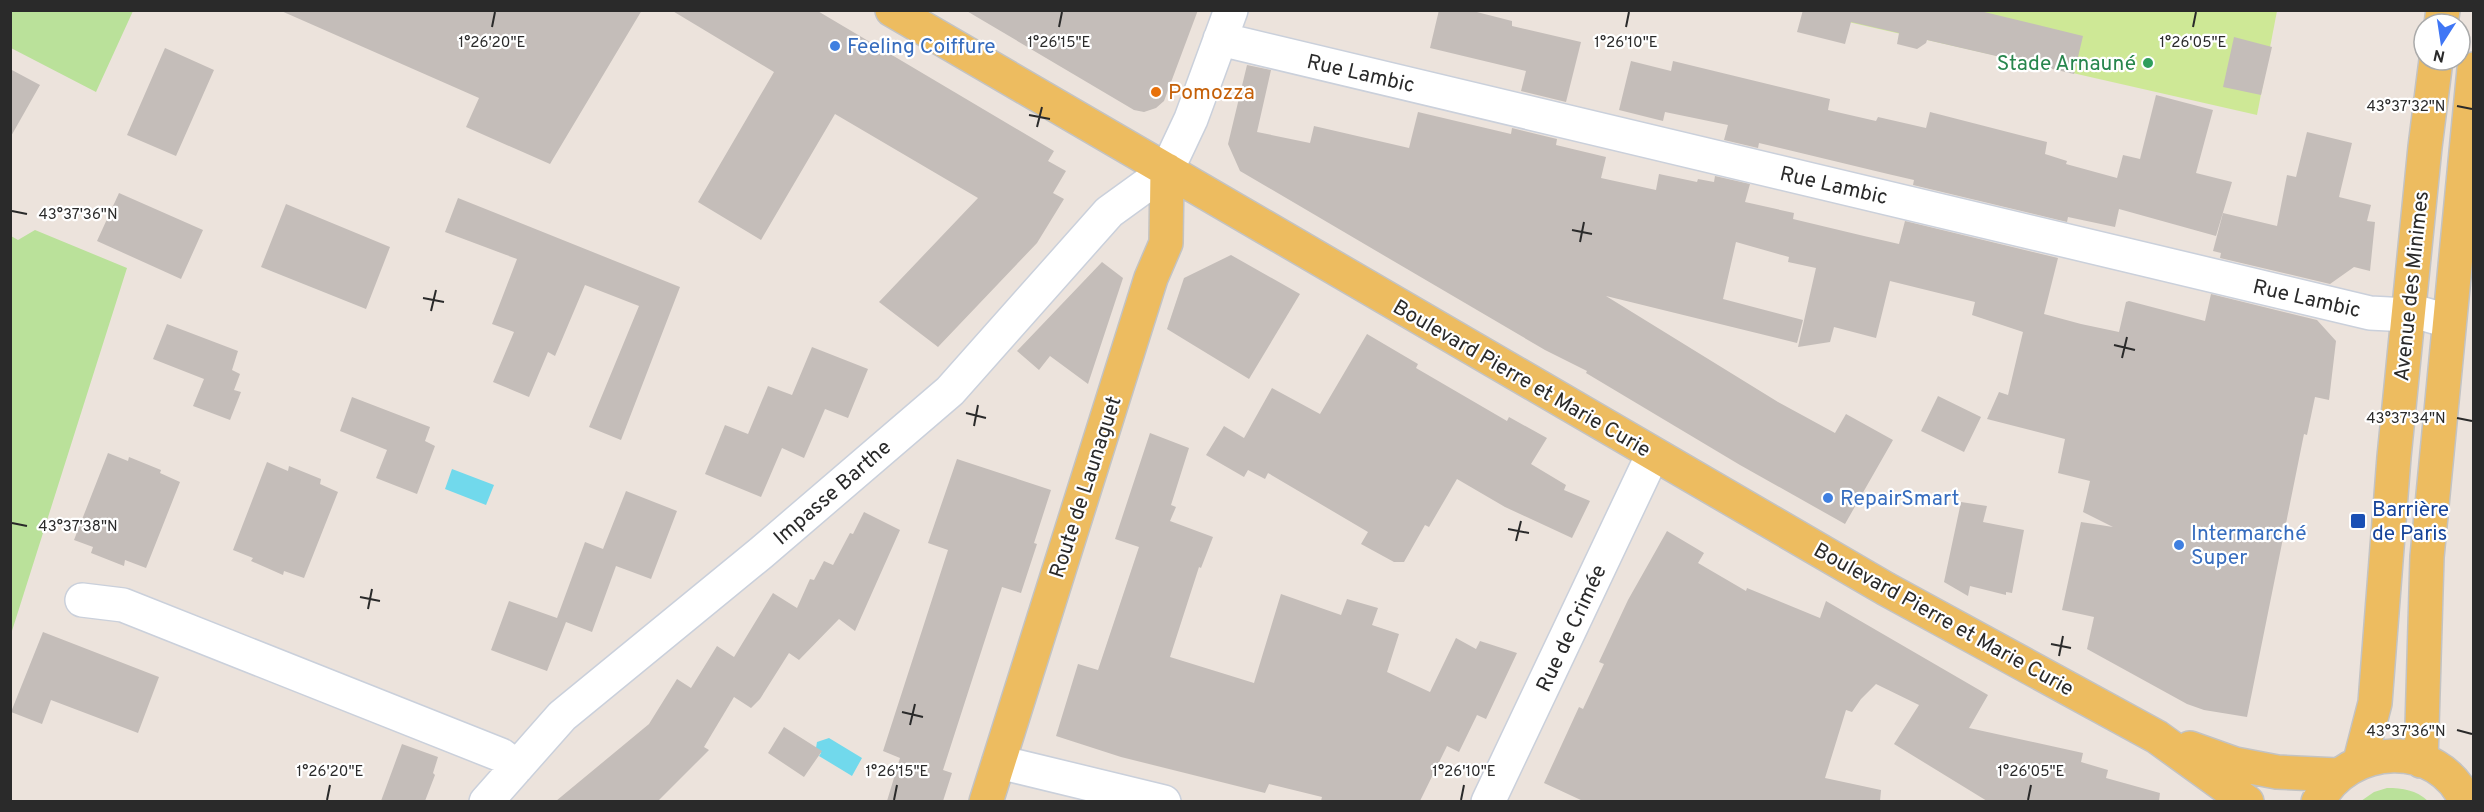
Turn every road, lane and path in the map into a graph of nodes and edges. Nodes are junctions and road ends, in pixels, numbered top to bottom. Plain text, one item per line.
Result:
1 (892, 10) edge
2 (1226, 25) edge
3 (2474, 69) edge
4 (2434, 72) edge
5 (2472, 106) edge
6 (1167, 170) junction
7 (2408, 315) junction
8 (2448, 321) junction
9 (1653, 454) junction
10 (82, 600) dead end
11 (2157, 737) junction
12 (2421, 761) junction
13 (999, 762) junction
14 (517, 767) junction
15 (2349, 768) junction
16 (2468, 798) edge
17 (486, 801) edge
18 (986, 801) edge
19 (1164, 801) edge
20 (1488, 801) edge
21 (2247, 801) edge
22 (2318, 801) edge

1 - 6 main road, Boulevard Pierre et Marie Curie
2 - 6 street
2 - 7 street, Rue Lambic
3 - 5 main road, Avenue des Minimes
4 - 7 main road, Avenue des Minimes
5 - 8 main road, Avenue des Minimes
6 - 9 main road, Boulevard Pierre et Marie Curie
6 - 13 main road, Route de Launaguet
6 - 14 street, Impasse Barthe
7 - 8 street, Rue Lambic
7 - 15 main road, Avenue des Minimes
8 - 12 main road, Avenue des Minimes
9 - 11 main road, Boulevard Pierre et Marie Curie
9 - 20 street, Rue de Crimée
10 - 14 street
11 - 15 main road, Boulevard Pierre et Marie Curie
11 - 21 main road, Boulevard Pierre et Marie Curie
12 - 15 main road, Boulevard Pierre et Marie Curie
12 - 16 main road, Boulevard Pierre et Marie Curie
13 - 18 main road, Route de Launaguet
13 - 19 street
14 - 17 street, Impasse Barthe
15 - 22 main road

